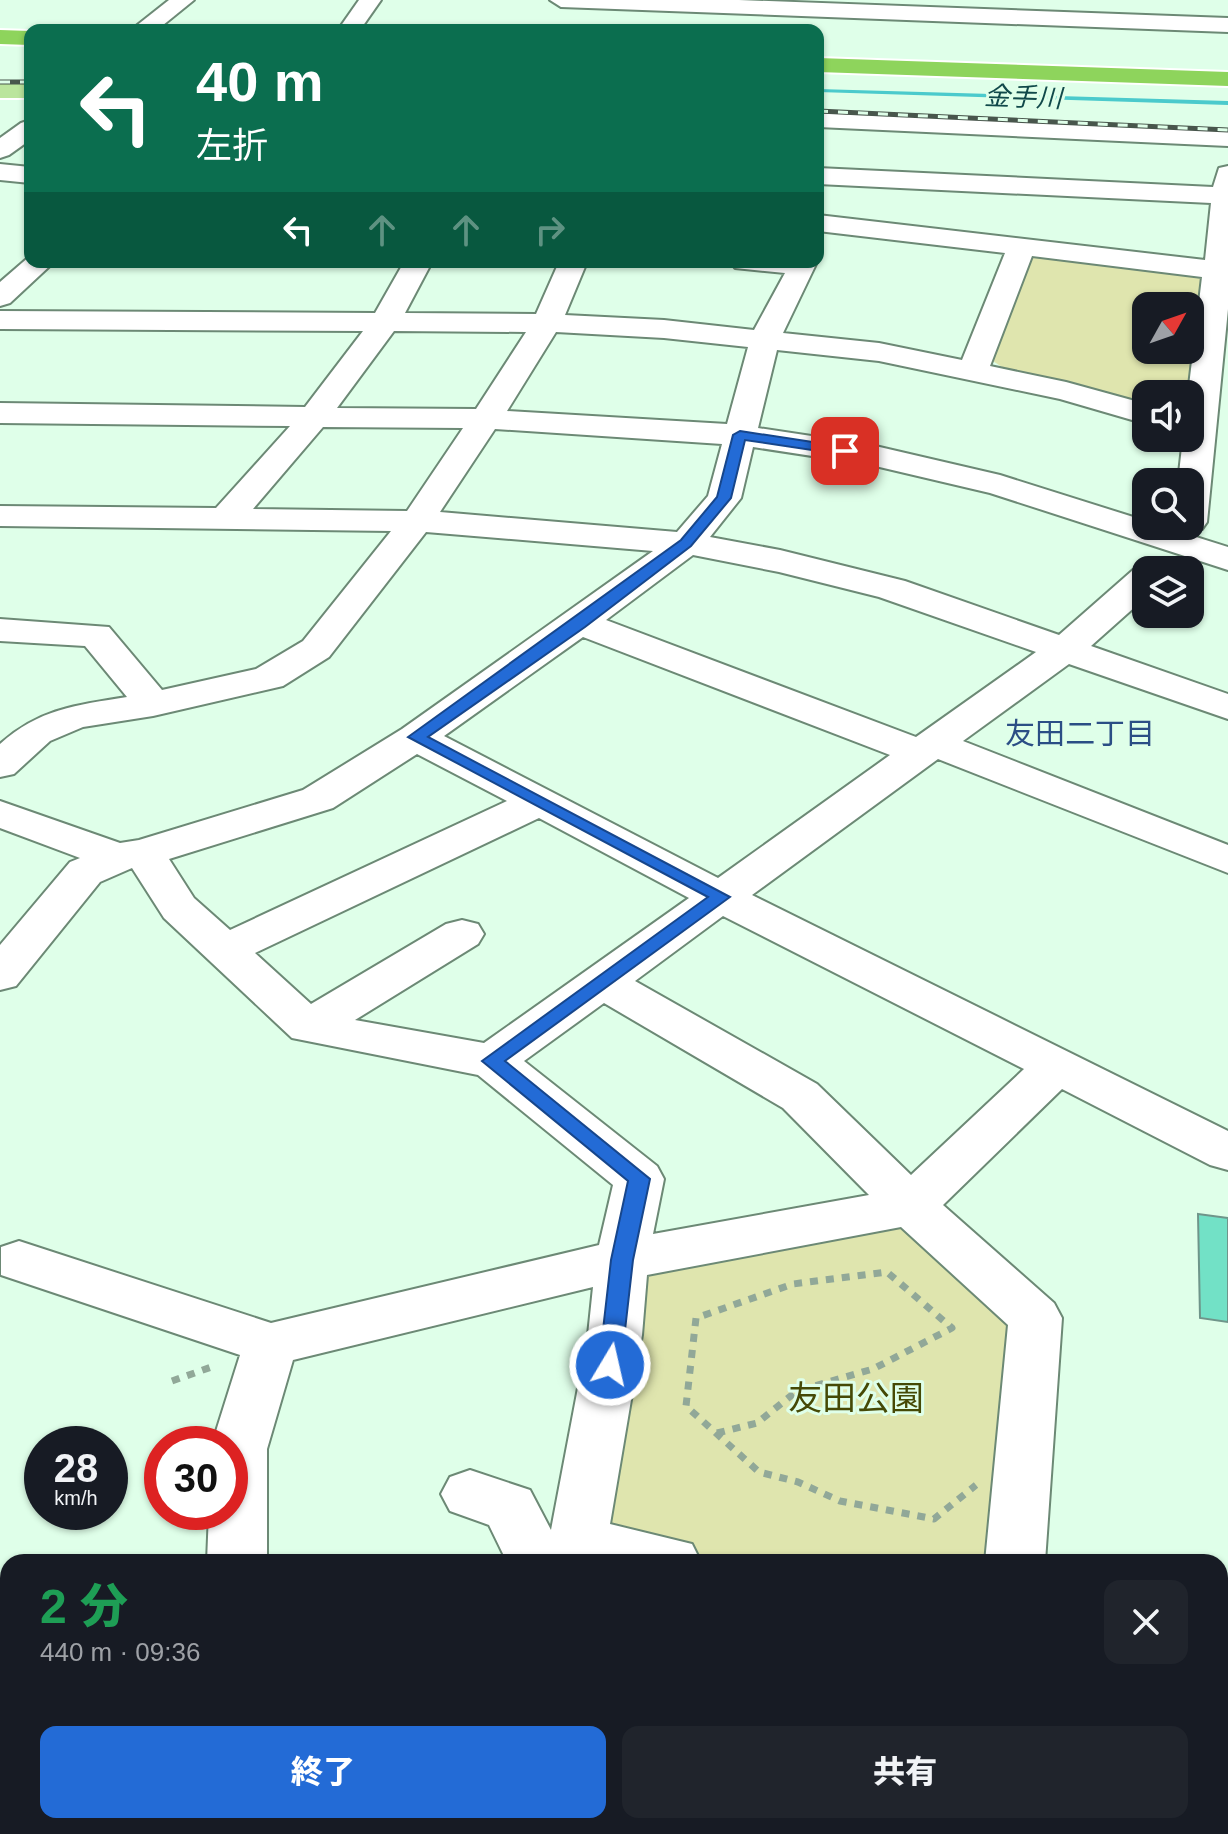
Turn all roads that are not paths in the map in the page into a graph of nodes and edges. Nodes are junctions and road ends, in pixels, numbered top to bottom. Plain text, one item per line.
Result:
1 (183, 0) edge
2 (204, 0) edge
3 (370, 0) edge
4 (561, 0) edge
5 (979, 0) edge
6 (1130, 0) edge
7 (592, 1) edge
8 (680, 2) edge
9 (1041, 18) junction
10 (1145, 23) junction
11 (150, 24) edge
12 (171, 24) edge
13 (353, 24) edge
14 (1228, 25) edge
15 (0, 37) edge
16 (24, 38) edge
17 (0, 44) edge
18 (24, 45) edge
19 (824, 65) edge
20 (824, 72) edge
21 (1228, 79) edge
22 (1228, 86) edge
23 (0, 91) edge
24 (24, 91) edge
25 (24, 116) edge
26 (824, 123) edge
27 (24, 132) edge
28 (0, 133) edge
29 (824, 133) edge
30 (1228, 138) edge
31 (869, 146) junction
32 (0, 150) edge
33 (0, 172) edge
34 (824, 172) edge
35 (24, 174) edge
36 (1227, 188) edge
37 (824, 221) edge
38 (824, 228) edge
39 (1022, 247) junction
40 (33, 268) edge
41 (415, 268) edge
42 (570, 268) edge
43 (802, 268) edge
44 (1223, 271) edge
45 (0, 297) edge
46 (0, 320) edge
47 (386, 321) junction
48 (547, 323) junction
49 (765, 338) junction
50 (973, 370) junction
51 (1132, 410) edge
52 (0, 413) edge
53 (311, 418) junction
54 (485, 419) junction
55 (1206, 431) edge
56 (740, 435) junction
57 (1200, 468) edge
58 (0, 516) edge
59 (1132, 517) edge
60 (225, 519) junction
61 (417, 521) junction
62 (1181, 540) edge
63 (1202, 540) edge
64 (686, 543) junction
65 (1167, 556) edge
66 (1228, 559) edge
67 (1132, 590) edge
68 (579, 623) junction
69 (0, 630) edge
70 (1065, 649) junction
71 (153, 704) junction
72 (1228, 707) edge
73 (416, 737) junction
74 (928, 748) junction
75 (0, 765) edge
76 (539, 802) junction
77 (0, 814) edge
78 (130, 855) junction
79 (1228, 860) edge
80 (721, 897) junction
81 (462, 934) dead end
82 (227, 949) junction
83 (0, 975) edge
84 (602, 982) junction
85 (308, 1027) junction
86 (492, 1061) junction
87 (1057, 1066) junction
88 (1228, 1152) edge
89 (911, 1206) junction
90 (622, 1260) junction
91 (19, 1261) dead end
92 (271, 1344) junction
93 (470, 1494) dead end
94 (237, 1554) edge
95 (562, 1554) edge
96 (564, 1554) edge
97 (1016, 1554) edge

1 - 11 street
2 - 12 street
3 - 13 street
4 - 7 street
5 - 9 street
6 - 10 street
7 - 8 street
8 - 9 street
9 - 10 street
10 - 14 street
15 - 16 highway
17 - 18 highway
19 - 21 highway
20 - 22 highway
23 - 24 main road
25 - 28 street
26 - 31 street
27 - 32 street
29 - 31 street
30 - 31 street
31 - 34 street
31 - 36 street
31 - 37 street
33 - 35 street
36 - 44 street
38 - 39 street
39 - 44 street
39 - 50 street
40 - 45 street
41 - 47 street
42 - 48 street
43 - 49 street
44 - 55 street
46 - 47 street
47 - 48 street
47 - 53 street
48 - 49 street
48 - 54 street
49 - 50 street
49 - 56 street
50 - 51 street
52 - 53 street
53 - 54 street
53 - 60 street
54 - 56 street
54 - 61 street
55 - 57 street
56 - 59 street
56 - 64 street
58 - 60 street
60 - 61 street
61 - 64 street
61 - 71 street
62 - 65 street
63 - 66 street
64 - 68 street
64 - 70 street
67 - 70 street
68 - 73 street
68 - 74 street
69 - 71 street
70 - 72 street
70 - 74 street
71 - 75 street
73 - 76 street
73 - 78 street
74 - 79 street
74 - 80 street
76 - 80 street
76 - 82 street
77 - 78 street
78 - 82 street
78 - 83 street
80 - 84 street
80 - 87 street
81 - 85 street
82 - 85 street
84 - 86 street
84 - 89 street
85 - 86 street
86 - 90 street
87 - 88 street
87 - 89 street
89 - 90 street
89 - 97 street
90 - 92 street
90 - 96 street
91 - 92 street
92 - 94 street
93 - 95 street

